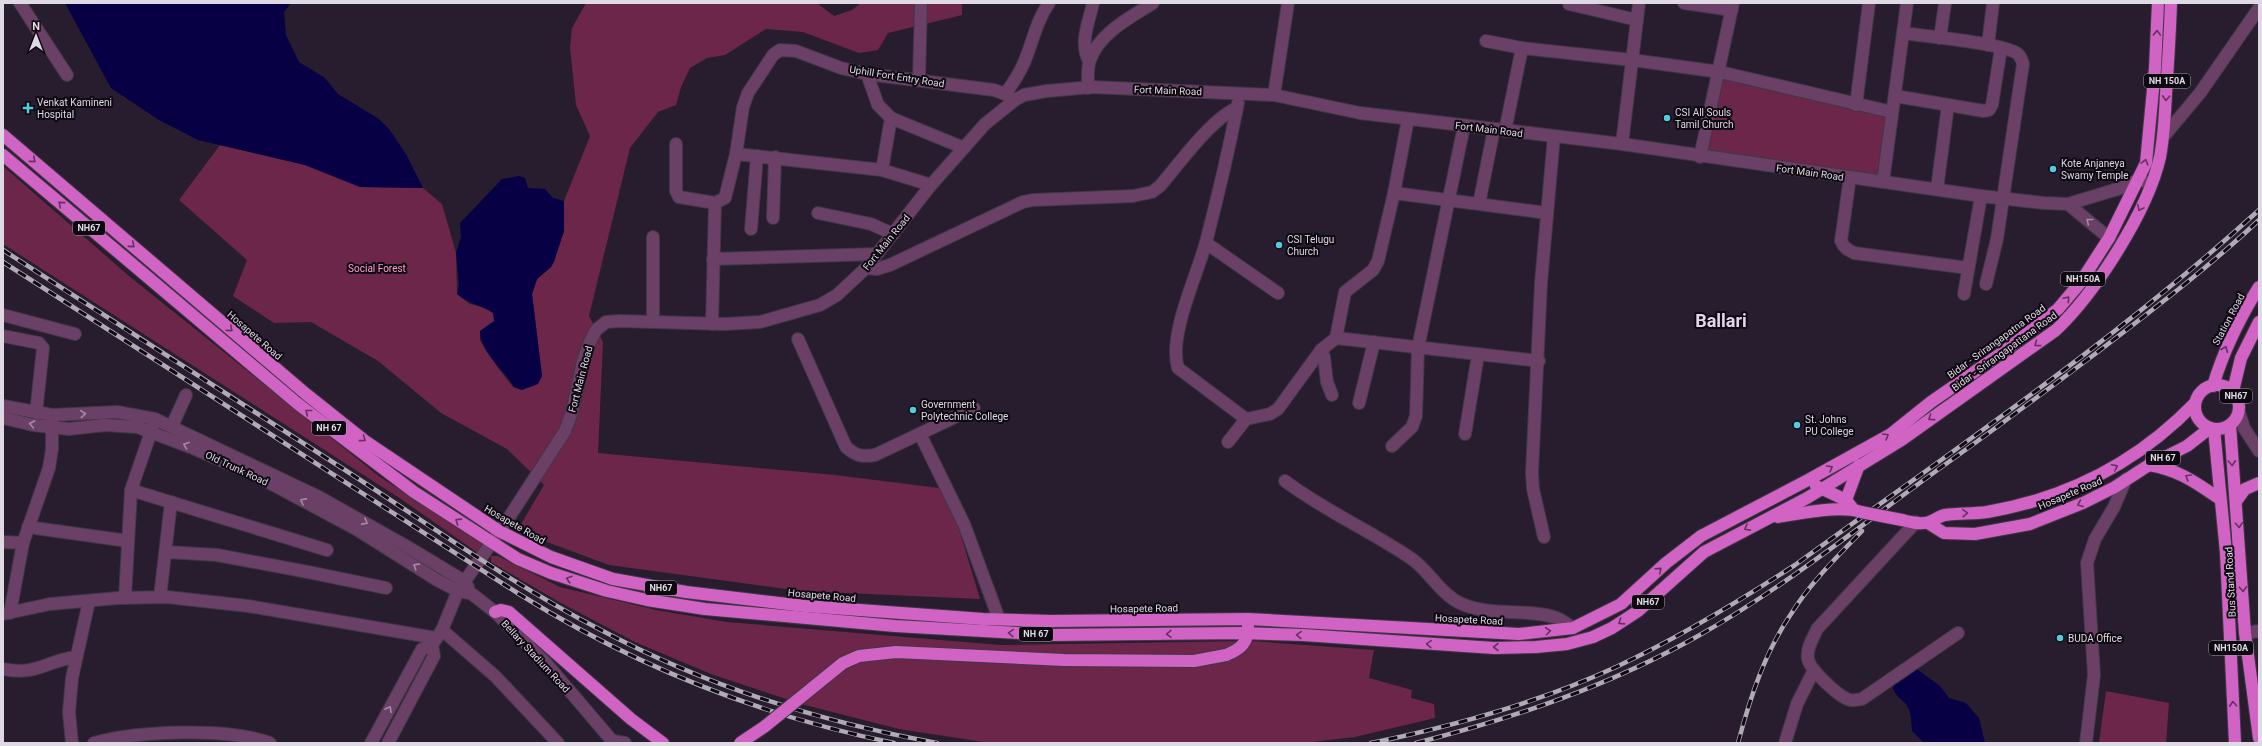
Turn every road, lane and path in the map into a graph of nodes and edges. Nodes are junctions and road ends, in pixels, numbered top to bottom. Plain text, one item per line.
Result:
1 (20, 3) edge
2 (921, 3) edge
3 (1049, 3) edge
4 (1093, 3) edge
5 (1154, 3) edge
6 (1288, 3) edge
7 (1639, 3) edge
8 (1684, 3) edge
9 (1869, 3) edge
10 (1907, 3) edge
11 (1945, 3) edge
12 (1993, 3) edge
13 (2158, 3) edge
14 (2171, 3) edge
15 (1569, 4) dead end
16 (1732, 6) edge
17 (2259, 8) edge
18 (1637, 20) junction
19 (1903, 33) junction
20 (1940, 38) junction
21 (1486, 41) dead end
22 (1988, 45) junction
23 (1522, 48) junction
24 (2001, 48) junction
25 (1632, 60) junction
26 (1089, 61) junction
27 (1720, 72) junction
28 (867, 74) junction
29 (67, 76) dead end
30 (918, 80) junction
31 (1088, 88) junction
32 (1240, 92) junction
33 (1274, 96) junction
34 (1895, 96) junction
35 (1010, 97) junction
36 (1856, 105) junction
37 (1948, 105) junction
38 (1237, 108) junction
39 (1892, 112) junction
40 (891, 118) junction
41 (1408, 119) junction
42 (1464, 126) junction
43 (1500, 130) junction
44 (3, 135) edge
45 (1554, 136) junction
46 (2164, 136) junction
47 (676, 144) dead end
48 (1622, 144) junction
49 (964, 148) junction
50 (736, 154) junction
51 (3, 155) edge
52 (757, 156) junction
53 (775, 157) junction
54 (1700, 157) junction
55 (882, 170) junction
56 (1850, 177) junction
57 (2138, 180) junction
58 (1883, 182) junction
59 (2151, 183) junction
60 (931, 185) junction
61 (1937, 189) junction
62 (1394, 193) junction
63 (1981, 196) junction
64 (2003, 197) junction
65 (1449, 200) junction
66 (715, 203) junction
67 (1479, 204) junction
68 (2068, 204) junction
69 (818, 213) dead end
70 (1547, 213) junction
71 (773, 218) dead end
72 (751, 229) dead end
73 (893, 234) junction
74 (653, 237) dead end
75 (2109, 238) junction
76 (1206, 243) junction
77 (877, 254) junction
78 (713, 259) junction
79 (866, 268) junction
80 (1968, 268) junction
81 (1986, 284) dead end
82 (2259, 287) edge
83 (1278, 293) dead end
84 (1964, 294) dead end
85 (176, 302) joint
86 (2254, 302) edge
87 (3, 315) edge
88 (653, 321) junction
89 (2259, 322) edge
90 (712, 324) junction
91 (75, 334) dead end
92 (3, 336) edge
93 (1336, 338) junction
94 (798, 339) dead end
95 (1374, 342) junction
96 (1418, 348) junction
97 (1321, 350) junction
98 (1478, 355) junction
99 (1539, 360) junction
100 (2213, 386) junction
101 (2233, 391) junction
102 (186, 395) dead end
103 (1332, 395) dead end
104 (1359, 403) dead end
105 (2195, 403) junction
106 (3, 406) edge
107 (974, 408) dead end
108 (2239, 412) junction
109 (36, 413) junction
110 (52, 415) junction
111 (3, 418) edge
112 (155, 419) junction
113 (1246, 419) junction
114 (2230, 425) junction
115 (172, 426) junction
116 (52, 428) junction
117 (2212, 428) junction
118 (152, 432) junction
119 (920, 434) junction
120 (1465, 434) dead end
121 (1228, 442) dead end
122 (1392, 446) dead end
123 (2259, 451) edge
124 (1859, 465) junction
125 (2149, 465) junction
126 (2126, 479) junction
127 (1808, 480) junction
128 (1285, 481) dead end
129 (2259, 483) edge
130 (1795, 487) junction
131 (1821, 489) junction
132 (132, 490) junction
133 (1807, 498) junction
134 (2220, 499) junction
135 (2237, 500) junction
136 (171, 502) junction
137 (1853, 507) junction
138 (1832, 509) junction
139 (1765, 518) junction
140 (1922, 523) junction
141 (28, 527) junction
142 (499, 531) junction
143 (1544, 537) dead end
144 (128, 541) junction
145 (3, 542) edge
146 (491, 542) junction
147 (23, 543) junction
148 (327, 550) dead end
149 (166, 552) junction
150 (457, 586) junction
151 (386, 588) dead end
152 (125, 598) junction
153 (160, 598) junction
154 (89, 601) junction
155 (494, 612) junction
156 (6, 613) edge
157 (999, 619) junction
158 (1248, 619) junction
159 (1573, 628) junction
160 (2259, 631) edge
161 (1958, 633) dead end
162 (2245, 633) junction
163 (1248, 634) junction
164 (437, 637) junction
165 (1468, 647) joint
166 (76, 657) junction
167 (3, 669) edge
168 (1814, 670) junction
169 (175, 738) edge
170 (2259, 738) edge
171 (609, 742) edge
172 (72, 743) edge
173 (94, 743) edge
174 (270, 743) edge
175 (371, 743) edge
176 (388, 743) edge
177 (558, 743) edge
178 (625, 743) edge
179 (663, 743) edge
180 (740, 743) edge
181 (1785, 743) edge
182 (2086, 743) edge
183 (2235, 743) edge

1 - 29 street
2 - 30 street
3 - 35 street
4 - 26 street
5 - 26 street
6 - 33 street
7 - 18 street
8 - 16 street
9 - 36 street
10 - 19 street
11 - 20 street
12 - 22 street
57 -> 13 highway, Bidar - Srirangapatna Road / NH150A
14 -> 46 highway, NH 150A
15 - 18 street
16 - 27 street
17 - 46 street
18 - 25 street
19 - 20 street
19 - 34 street
20 - 22 street
21 - 23 street
22 - 24 street
23 - 25 street
23 - 43 street
24 - 37 street
24 - 64 street
25 - 27 street
25 - 48 street
26 - 31 street
27 - 36 street
27 - 54 street
28 - 30 street, Uphill Fort Entry Road
28 - 40 street
28 - 50 street, Uphill Fort Entry Road
30 - 35 street, Uphill Fort Entry Road
31 - 32 street, Fort Main Road
31 - 35 street, Fort Main Road
32 - 33 street, Fort Main Road
32 - 38 street
33 - 41 street, Fort Main Road
34 - 37 street
34 - 39 street
35 - 49 street, Fort Main Road
36 - 39 street
37 - 61 street
38 - 76 street
38 - 79 street
39 - 58 street
40 - 49 street
40 - 55 street
41 - 42 street, Fort Main Road
41 - 62 street
42 - 43 street, Fort Main Road
42 - 65 street
43 - 45 street, Fort Main Road
43 - 67 street
44 -> 142 highway, Hosapete Road / NH67
45 - 48 street, Fort Main Road
45 - 70 street
46 - 59 highway, Bidar - Srirangapattana Road / NH 150A
47 - 66 street
48 - 54 street, Fort Main Road
49 - 60 street, Fort Main Road
50 - 52 street
50 - 66 street, Uphill Fort Entry Road
85 -> 51 highway, NH67
52 - 53 street
52 - 72 street
53 - 55 street
53 - 71 street
54 - 56 street, Fort Main Road
55 - 60 street
56 - 58 street, Fort Main Road
56 - 80 street
57 - 59 street
57 - 68 street, Fort Main Road
57 - 75 highway, Bidar - Srirangapatna Road / NH150A
58 - 61 street, Fort Main Road
59 -> 124 highway, Bidar - Srirangapattana Road
60 - 73 street, Fort Main Road
61 - 63 street, Fort Main Road
62 - 65 street
62 - 93 street
63 - 64 street, Fort Main Road
63 - 80 street
64 - 68 street, Fort Main Road
64 - 81 street
65 - 67 street
65 - 96 street
66 - 78 street
67 - 70 street
75 -> 68 street
69 - 73 street
70 - 99 street
73 - 77 street, Fort Main Road
74 - 88 street
127 -> 75 highway, Bidar - Srirangapatna Road / NH150A
76 - 83 street
76 - 113 street
77 - 78 street
77 - 79 street, Fort Main Road
78 - 90 street
79 - 90 street, Fort Main Road
80 - 84 street
82 - 86 highway, Station Road / NH67
146 -> 85 highway, NH 67
100 -> 86 highway, Station Road / NH67
87 - 91 street
88 - 90 street, Fort Main Road
88 - 142 street, Fort Main Road
89 - 101 highway, NH67
92 - 109 street
93 - 95 street
93 - 97 street
94 - 119 street
95 - 96 street
95 - 104 street
96 - 98 street
96 - 122 street
97 - 103 street
97 - 113 street
98 - 99 street
98 - 120 street
99 - 143 street
100 - 101 highway, NH67
100 - 105 highway, NH67
101 - 108 highway, NH67
102 - 115 street
105 - 117 highway
140 -> 105 highway, Hosapete Road / NH67
106 - 109 street, Old Trunk Road
107 - 119 street
108 - 114 highway, NH67
108 - 123 street
109 - 110 street, Old Trunk Road
110 -> 112 street, Old Trunk Road
110 - 116 street
116 -> 111 street, Old Trunk Road
112 - 115 street, Old Trunk Road
112 - 118 street
113 - 121 street
114 - 117 highway
114 -> 135 highway, Bus Stand Road / NH150A
115 -> 150 street, Old Trunk Road
116 - 118 street, Old Trunk Road
116 - 141 street
117 - 125 highway, Hosapete Road / NH 67
117 - 134 highway, Bus Stand Road / NH150A
118 - 132 street
150 -> 118 street, Old Trunk Road
119 - 157 street
124 - 131 highway, Bidar - Srirangapattana Road
124 - 137 highway
125 - 126 highway, Hosapete Road / NH 67
134 -> 125 highway
126 -> 140 highway, Hosapete Road / NH 67
126 - 182 street
127 - 130 highway, NH150A
127 - 131 highway
128 - 159 street
129 - 135 highway
130 - 133 highway
159 -> 130 highway, Hosapete Road / NH67
131 - 133 highway, Bidar - Srirangapattana Road
131 - 137 highway
132 - 136 street
132 - 144 street
133 - 138 highway
133 - 139 highway, NH67
183 -> 134 highway, Bus Stand Road / NH150A
135 -> 162 highway, Bus Stand Road / NH150A
136 - 148 street
136 - 149 street
137 - 138 highway
137 - 140 highway, Hosapete Road, bridge
138 - 139 highway
139 -> 165 highway, NH67
140 - 168 street
141 - 144 street
141 - 147 street
142 - 146 street, Fort Main Road
142 - 157 highway, Hosapete Road / NH67
144 - 152 street
145 - 147 street
146 - 150 street, Fort Main Road
163 -> 146 highway, NH 67
147 - 156 street
149 - 151 street
149 - 153 street
150 - 155 street, Bellary Stadium Road
150 - 164 street, Fort Main Road
152 - 153 street
152 - 154 street
153 - 164 street
154 - 156 street
154 - 166 street
155 - 171 street, Bellary Stadium Road
155 - 179 highway
157 - 158 highway, Hosapete Road / NH67
158 -> 159 highway, Hosapete Road / NH67
158 - 163 highway
160 - 162 street
161 - 168 street
162 - 170 highway, Bus Stand Road / NH150A
165 -> 163 highway, NH 67
163 - 180 highway, bridge
175 -> 164 street
164 - 176 street
164 - 177 street
166 - 167 street
166 - 172 street
168 - 181 street
169 - 173 street
169 - 174 street
171 - 178 street

